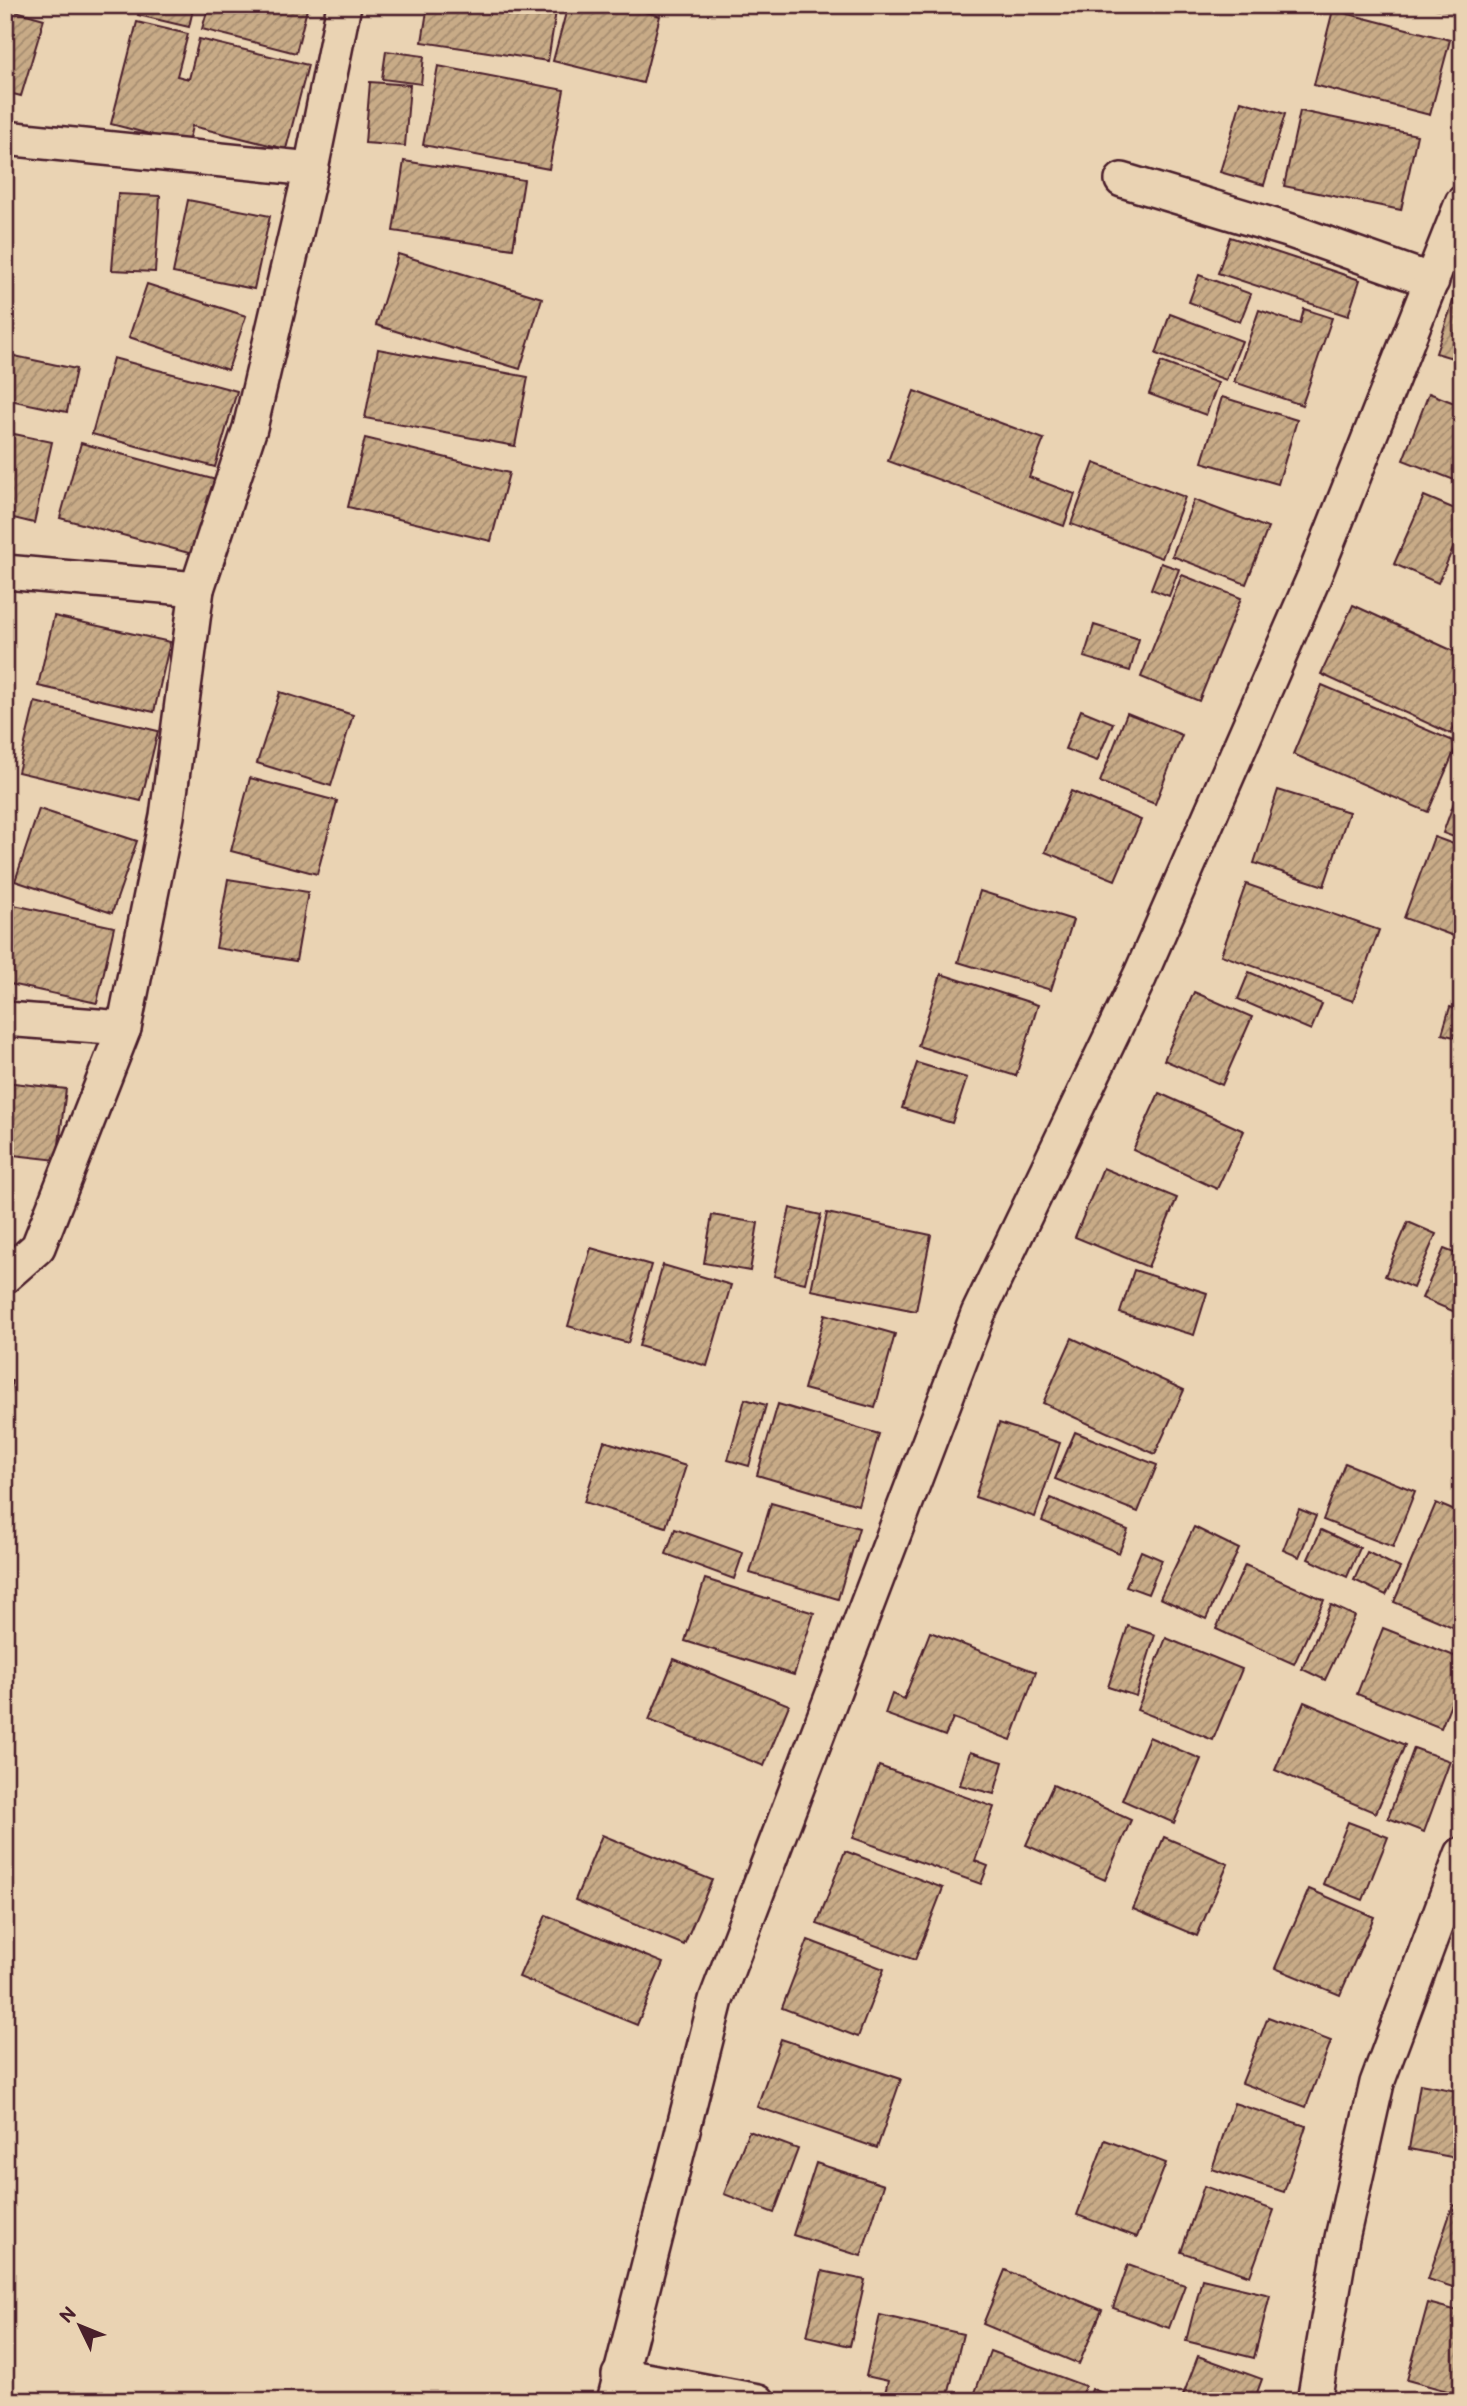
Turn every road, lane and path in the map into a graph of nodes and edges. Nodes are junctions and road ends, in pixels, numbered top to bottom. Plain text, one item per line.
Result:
1 (344, 5) edge
2 (5, 138) edge
3 (311, 169) junction
4 (1122, 180) dead end
5 (1462, 203) edge
6 (1432, 281) junction
7 (5, 572) edge
8 (198, 589) junction
9 (5, 1018) edge
10 (124, 1028) junction
11 (5, 1276) edge
12 (1462, 1854) edge
13 (617, 2388) edge
14 (758, 2401) edge
15 (1314, 2401) edge

1 - 3 street
2 - 3 street
3 - 8 street
4 - 6 street
5 - 6 street
6 - 13 street
7 - 8 street
8 - 10 street
9 - 10 street
10 - 11 street
12 - 15 street
13 - 14 street

